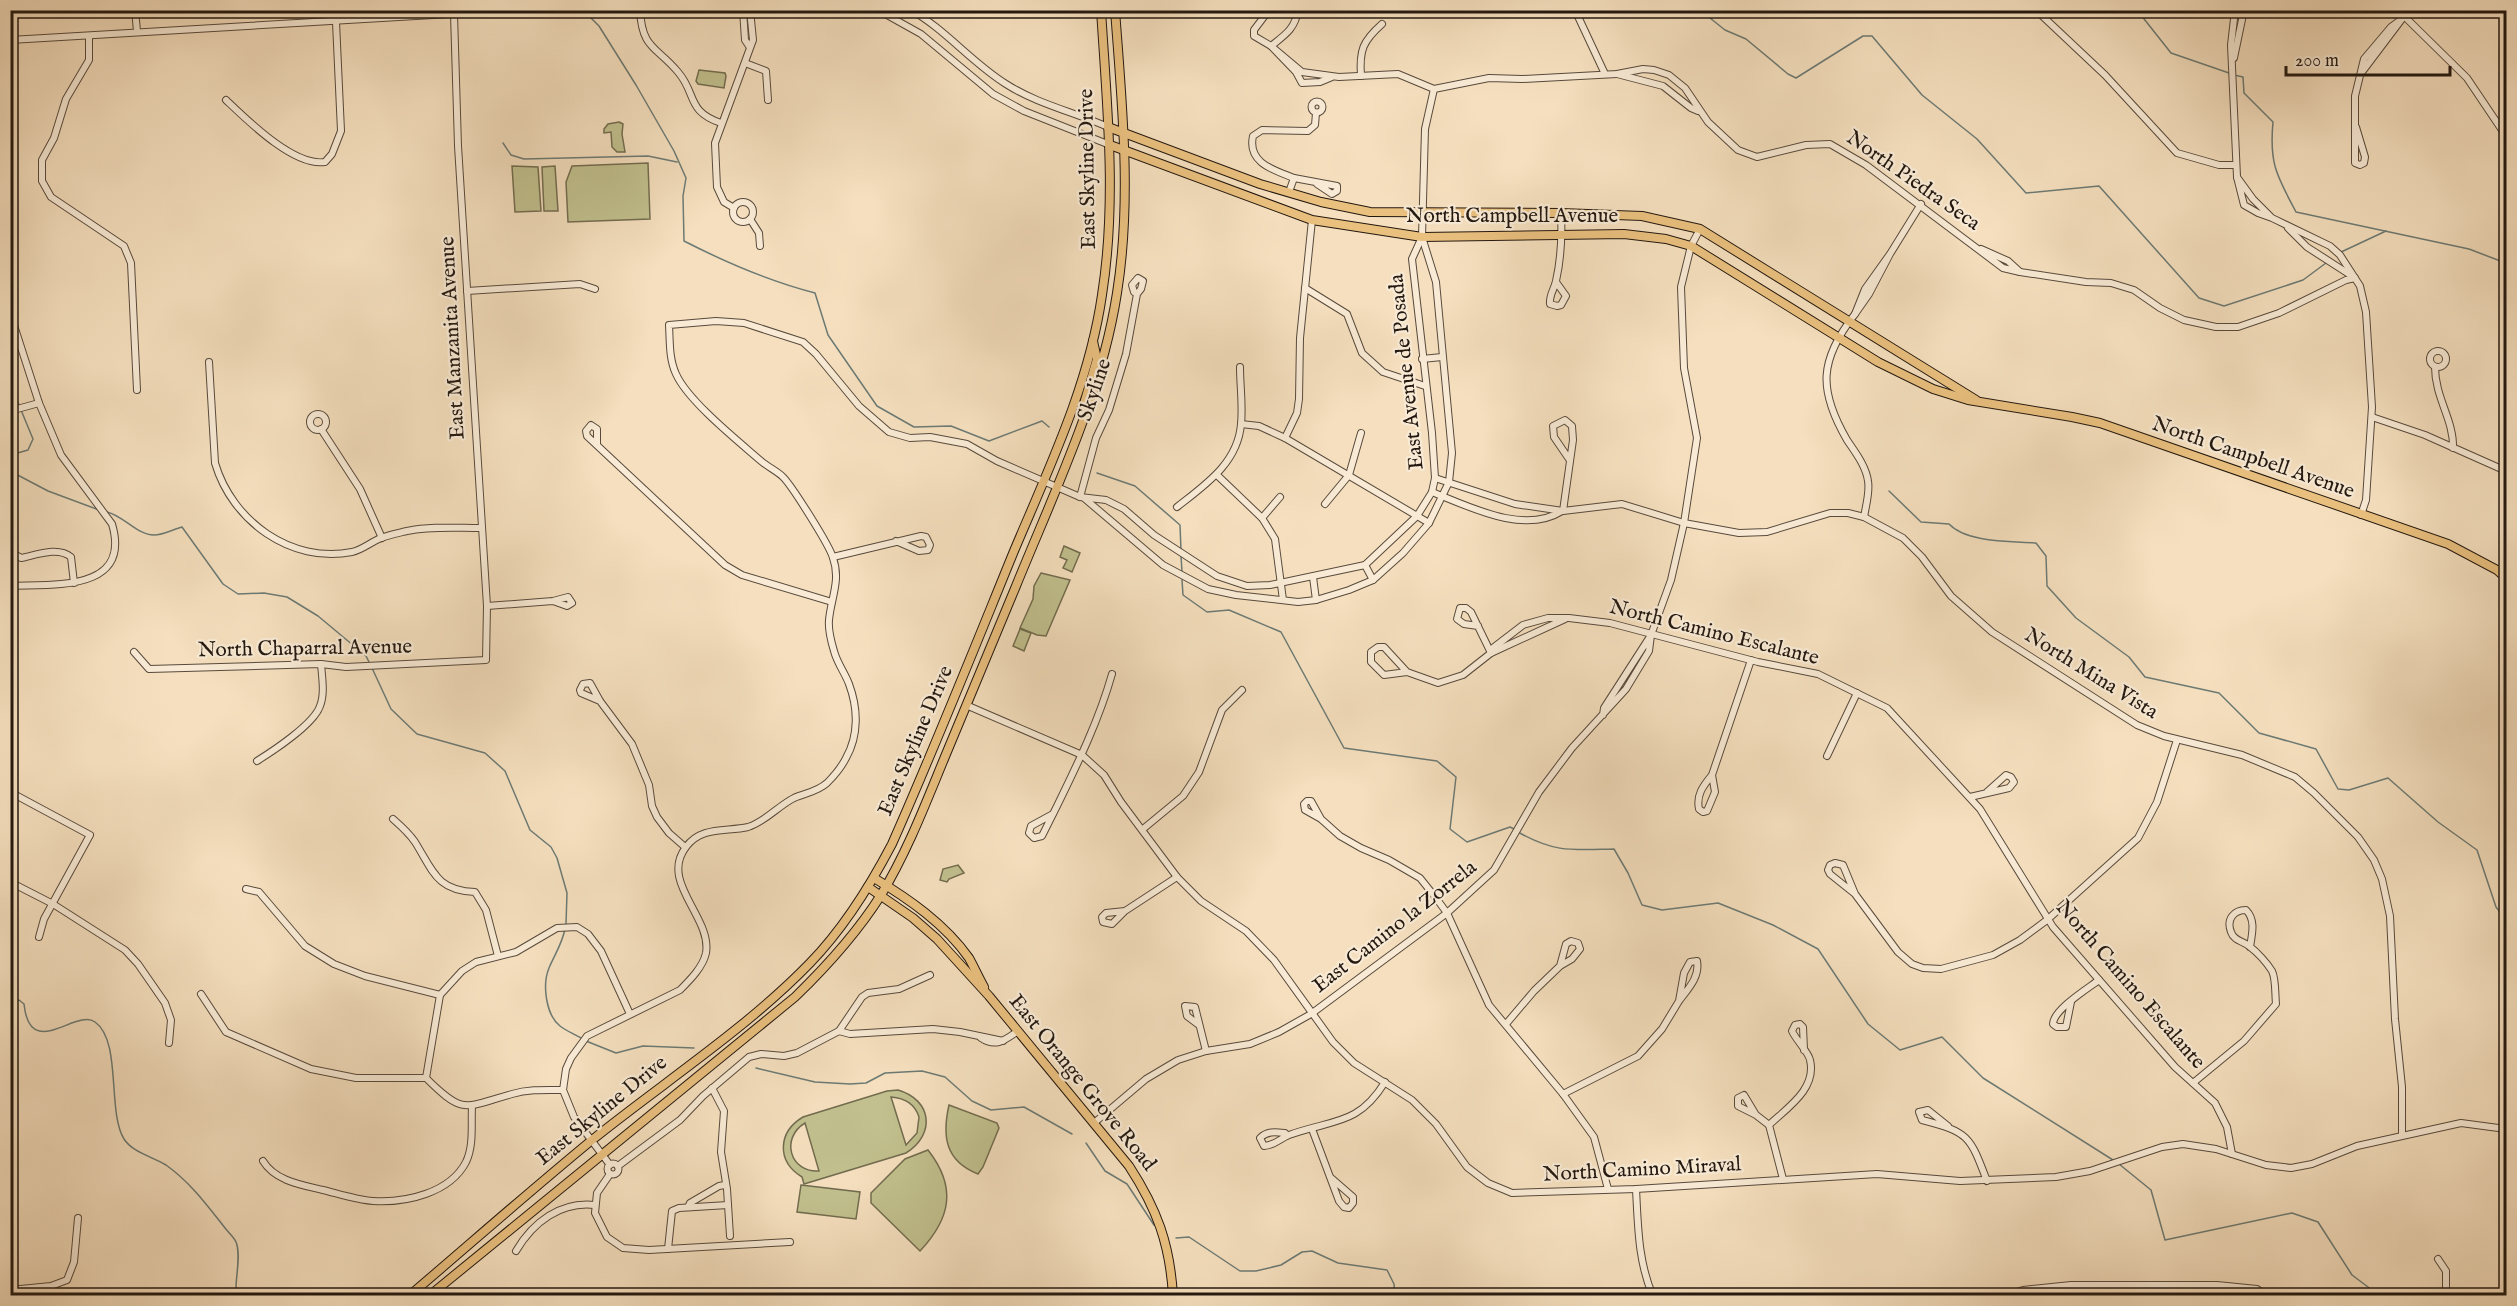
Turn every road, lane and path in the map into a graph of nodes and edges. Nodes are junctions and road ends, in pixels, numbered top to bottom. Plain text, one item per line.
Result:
1 (135, 10) edge
2 (517, 10) edge
3 (640, 10) edge
4 (743, 10) edge
5 (750, 10) edge
6 (878, 10) edge
7 (911, 10) edge
8 (1101, 10) edge
9 (1115, 10) edge
10 (1269, 10) edge
11 (1298, 10) edge
12 (1575, 10) edge
13 (2036, 10) edge
14 (2235, 10) edge
15 (2244, 10) edge
16 (454, 14) junction
17 (2405, 15) edge
18 (336, 22) junction
19 (1382, 24) dead end
20 (137, 31) junction
21 (89, 36) junction
22 (10, 40) edge
23 (749, 46) junction
24 (1271, 46) junction
25 (2233, 61) junction
26 (745, 63) junction
27 (1298, 72) junction
28 (1605, 74) junction
29 (1617, 74) junction
30 (1360, 76) junction
31 (1332, 77) junction
32 (1434, 89) junction
33 (226, 100) dead end
34 (768, 100) dead end
35 (1699, 111) junction
36 (1316, 113) dead end
37 (721, 123) junction
38 (1108, 127) junction
39 (2356, 127) junction
40 (1124, 134) junction
41 (2506, 136) edge
42 (1110, 145) junction
43 (1125, 150) junction
44 (2236, 165) junction
45 (2237, 177) junction
46 (1294, 178) junction
47 (1317, 184) dead end
48 (1289, 192) junction
49 (1921, 204) junction
50 (734, 208) junction
51 (1422, 213) junction
52 (1561, 213) junction
53 (2272, 218) junction
54 (750, 219) junction
55 (1312, 220) junction
56 (2287, 227) junction
57 (1700, 229) junction
58 (1562, 235) junction
59 (1422, 237) junction
60 (760, 246) dead end
61 (1691, 246) junction
62 (2355, 278) junction
63 (1556, 282) dead end
64 (1305, 288) junction
65 (595, 289) dead end
66 (467, 291) junction
67 (1137, 294) dead end
68 (10, 313) edge
69 (1849, 321) junction
70 (1840, 337) junction
71 (1093, 341) junction
72 (1442, 357) junction
73 (1422, 359) junction
74 (209, 362) dead end
75 (1240, 367) dead end
76 (2435, 367) dead end
77 (1425, 386) junction
78 (137, 390) dead end
79 (1977, 400) junction
80 (39, 403) junction
81 (13, 411) edge
82 (2372, 417) junction
83 (1241, 424) junction
84 (321, 429) dead end
85 (1361, 433) dead end
86 (1285, 438) junction
87 (597, 446) dead end
88 (2453, 448) junction
89 (1071, 451) junction
90 (1569, 459) junction
91 (2506, 471) edge
92 (1216, 475) junction
93 (1349, 475) junction
94 (1435, 478) junction
95 (1043, 480) junction
96 (1449, 482) junction
97 (1057, 487) junction
98 (1432, 492) junction
99 (1442, 496) junction
100 (1082, 497) junction
101 (1280, 497) dead end
102 (1325, 504) dead end
103 (1177, 507) dead end
104 (1563, 511) junction
105 (2361, 514) junction
106 (1417, 516) junction
107 (1864, 517) junction
108 (1262, 518) junction
109 (1429, 523) junction
110 (1684, 524) junction
111 (480, 528) junction
112 (1154, 535) junction
113 (382, 538) junction
114 (896, 542) junction
115 (1142, 546) junction
116 (10, 551) edge
117 (833, 557) junction
118 (1365, 565) junction
119 (1313, 577) junction
120 (2506, 578) edge
121 (1002, 580) junction
122 (1372, 580) junction
123 (74, 583) junction
124 (1281, 583) junction
125 (10, 586) edge
126 (1283, 600) junction
127 (1316, 600) junction
128 (553, 601) dead end
129 (832, 602) junction
130 (486, 606) junction
131 (1569, 618) junction
132 (1478, 626) dead end
133 (1651, 635) junction
134 (134, 652) dead end
135 (1491, 653) junction
136 (986, 659) junction
137 (486, 660) joint
138 (1751, 660) junction
139 (321, 664) junction
140 (1407, 672) junction
141 (1112, 674) dead end
142 (1242, 690) dead end
143 (1857, 693) junction
144 (600, 701) dead end
145 (966, 705) junction
146 (2177, 740) junction
147 (1082, 755) junction
148 (1827, 756) dead end
149 (257, 761) dead end
150 (1712, 775) junction
151 (10, 792) edge
152 (1988, 792) dead end
153 (1970, 797) junction
154 (1053, 814) dead end
155 (393, 819) dead end
156 (1321, 819) dead end
157 (1143, 829) junction
158 (685, 847) junction
159 (1177, 877) junction
160 (874, 878) junction
161 (10, 882) edge
162 (887, 885) junction
163 (868, 887) junction
164 (246, 889) dead end
165 (1855, 894) junction
166 (881, 895) junction
167 (53, 904) junction
168 (1125, 911) dead end
169 (1447, 912) junction
170 (2047, 920) junction
171 (39, 937) dead end
172 (2250, 947) junction
173 (498, 956) junction
174 (1560, 966) dead end
175 (930, 975) dead end
176 (2099, 980) junction
177 (201, 994) dead end
178 (441, 996) junction
179 (989, 996) junction
180 (1679, 1001) junction
181 (2071, 1002) dead end
182 (630, 1014) junction
183 (1311, 1014) junction
184 (1506, 1024) junction
185 (1199, 1025) dead end
186 (839, 1031) junction
187 (1018, 1031) junction
188 (169, 1043) dead end
189 (1804, 1050) dead end
190 (1206, 1051) junction
191 (426, 1078) junction
192 (1385, 1082) junction
193 (2193, 1083) junction
194 (712, 1088) junction
195 (563, 1090) junction
196 (1563, 1094) junction
197 (472, 1107) junction
198 (1756, 1115) dead end
199 (1094, 1123) junction
200 (1769, 1125) junction
201 (1948, 1126) dead end
202 (1312, 1129) junction
203 (2506, 1129) edge
204 (2402, 1135) junction
205 (1287, 1136) dead end
206 (592, 1141) junction
207 (602, 1154) junction
208 (2232, 1154) junction
209 (263, 1161) dead end
210 (614, 1166) junction
211 (1330, 1177) junction
212 (1783, 1179) junction
213 (1987, 1181) junction
214 (725, 1185) junction
215 (1608, 1189) junction
216 (1636, 1189) junction
217 (595, 1205) junction
218 (728, 1205) junction
219 (688, 1207) junction
220 (78, 1218) dead end
221 (730, 1236) dead end
222 (790, 1242) dead end
223 (668, 1249) junction
224 (516, 1251) dead end
225 (2438, 1259) dead end
226 (10, 1290) edge
227 (2023, 1293) edge
228 (409, 1296) edge
229 (429, 1296) edge
230 (1173, 1296) edge
231 (1653, 1296) edge
232 (2004, 1296) edge
233 (2266, 1296) edge
234 (2446, 1296) edge

1 - 20 street
2 - 16 street
3 - 37 street
4 - 23 street
5 - 23 street
6 - 42 street, North Campbell Avenue
7 - 38 street, North Campbell Avenue
8 - 38 main road, East Skyline Drive
9 - 40 main road, East Skyline Drive
10 - 24 street
11 - 24 street
12 - 28 street
13 - 44 street
14 - 25 street
15 - 25 street
16 - 18 street
16 - 66 street, East Manzanita Avenue
17 - 39 street
17 - 41 street
18 - 20 street
18 - 33 street
19 - 30 street
20 - 21 street
21 - 22 street
21 - 78 street
23 - 26 street
24 - 27 street
25 - 44 street
26 - 34 street
26 - 37 street
27 - 31 street
27 - 31 street
28 - 29 street, North Piedra Seca
28 - 32 street, North Piedra Seca
29 - 35 street, North Piedra Seca
29 - 35 street, North Piedra Seca
30 - 31 street
30 - 32 street
32 - 51 street
35 - 49 street, North Piedra Seca
36 - 46 street
37 - 50 street
38 - 40 main road, North Campbell Avenue
38 - 42 main road, East Skyline Drive
39 - 39 street
40 - 43 main road, East Skyline Drive
40 - 48 main road, North Campbell Avenue
42 - 43 main road, North Campbell Avenue
42 - 71 main road, East Skyline Drive
43 - 55 main road, North Campbell Avenue
43 - 89 main road, East Skyline Drive
44 - 45 street
45 - 53 street
45 - 53 street
46 - 47 street
46 - 48 street
48 - 51 main road, North Campbell Avenue
49 - 62 street, North Piedra Seca
49 - 69 street
50 - 54 street
50 - 54 street
51 - 52 main road, North Campbell Avenue
51 - 59 street, East Avenue de Posada
52 - 57 main road, North Campbell Avenue
52 - 58 street
53 - 56 street
54 - 60 street
55 - 59 main road, North Campbell Avenue
55 - 64 street
56 - 62 street
56 - 62 street
57 - 61 street, East Camino la Zorrela
57 - 69 main road, North Campbell Avenue
58 - 59 main road, North Campbell Avenue
58 - 61 main road, North Campbell Avenue
58 - 63 street
59 - 72 street, East Avenue de Posada
59 - 73 street, East Avenue de Posada
61 - 70 main road, North Campbell Avenue
61 - 110 street, East Camino la Zorrela
62 - 82 street
64 - 77 street
64 - 86 street
65 - 66 street
66 - 111 street, East Manzanita Avenue
67 - 100 street, Skyline
68 - 80 street
69 - 70 street
69 - 79 main road, North Campbell Avenue
70 - 79 main road, North Campbell Avenue
70 - 107 street
71 - 89 main road
71 - 95 main road, East Skyline Drive
72 - 73 street
72 - 96 street, East Avenue de Posada
73 - 77 street, East Avenue de Posada
74 - 113 street
75 - 83 street
76 - 88 street
77 - 94 street, East Avenue de Posada
79 - 105 main road, North Campbell Avenue
80 - 81 street
80 - 123 street
82 - 88 street
82 - 105 street
83 - 86 street
83 - 92 street
84 - 113 street
85 - 93 street
86 - 93 street
87 - 129 street
88 - 91 street
89 - 97 main road, East Skyline Drive
90 - 90 street
90 - 104 street
92 - 103 street
92 - 108 street
93 - 102 street
93 - 106 street
94 - 96 street, North Mina Vista
94 - 98 street, East Avenue de Posada
95 - 97 street, East Avenue de Posada
95 - 117 street, East Avenue de Posada
95 - 121 main road, East Skyline Drive
96 - 99 street, East Avenue de Posada
96 - 104 street, North Mina Vista
97 - 100 street, East Avenue de Posada
97 - 136 main road, East Skyline Drive
98 - 99 street, North Mina Vista
98 - 106 street, East Avenue de Posada
99 - 104 street, North Mina Vista
99 - 109 street, East Avenue de Posada
100 - 112 street, East Avenue de Posada
100 - 115 street, East Avenue de Posada
101 - 108 street
104 - 110 street, North Mina Vista
105 - 120 main road, North Campbell Avenue
106 - 109 street
106 - 118 street, East Avenue de Posada
107 - 110 street, North Mina Vista
107 - 146 street, North Mina Vista
108 - 124 street
109 - 122 street, East Avenue de Posada
110 - 133 street, East Camino la Zorrela
111 - 113 street
111 - 130 street, East Manzanita Avenue
112 - 115 street
112 - 124 street, East Avenue de Posada
114 - 114 street
114 - 117 street
115 - 126 street, East Avenue de Posada
116 - 123 street
117 - 129 street
118 - 119 street, East Avenue de Posada
118 - 122 street
119 - 124 street, East Avenue de Posada
119 - 127 street
121 - 136 main road
121 - 160 main road, East Skyline Drive
122 - 127 street, East Avenue de Posada
123 - 125 street
124 - 126 street
126 - 127 street, East Avenue de Posada
128 - 130 street
129 - 158 street
130 - 137 street, East Manzanita Avenue
131 - 133 street, North Camino Escalante
131 - 135 street, North Camino Escalante
131 - 135 street, North Camino Escalante
132 - 135 street
133 - 138 street, North Camino Escalante
133 - 169 street, East Camino la Zorrela
134 - 139 street, North Chaparral Avenue
135 - 140 street, North Camino Escalante
136 - 145 main road, East Skyline Drive
137 - 139 street, North Chaparral Avenue
138 - 143 street, North Camino Escalante
138 - 150 street
139 - 149 street
140 - 140 street, North Camino Escalante
141 - 147 street
142 - 157 street
143 - 148 street
143 - 153 street, North Camino Escalante
144 - 158 street
145 - 147 street, North Camino Miraval
145 - 162 main road, East Skyline Drive
146 - 170 street
146 - 204 street, North Mina Vista
147 - 154 street
147 - 157 street, North Camino Miraval
150 - 150 street
151 - 167 street
152 - 153 street
153 - 170 street, North Camino Escalante
155 - 173 street
156 - 169 street
157 - 159 street, North Camino Miraval
158 - 182 street
159 - 168 street
159 - 183 street, North Camino Miraval
160 - 162 main road, East Orange Grove Road
160 - 163 main road, East Skyline Drive
161 - 167 street
162 - 166 main road, East Skyline Drive
162 - 179 main road, East Orange Grove Road
163 - 166 main road, East Orange Grove Road
163 - 206 main road, East Skyline Drive
164 - 178 street
165 - 165 street
165 - 170 street
166 - 179 main road, East Orange Grove Road
166 - 207 main road, East Skyline Drive
167 - 171 street
167 - 188 street
169 - 183 street, East Camino la Zorrela
169 - 184 street
170 - 176 street, North Camino Escalante
172 - 172 street
172 - 193 street
173 - 178 street
173 - 182 street
174 - 184 street
175 - 186 street
176 - 181 street
176 - 193 street, North Camino Escalante
177 - 191 street
178 - 191 street
179 - 187 main road, East Orange Grove Road
180 - 180 street
180 - 196 street
182 - 195 street
183 - 190 street, East Camino la Zorrela
183 - 192 street, North Camino Miraval
184 - 196 street
185 - 190 street
186 - 187 street
186 - 194 street
187 - 199 main road, East Orange Grove Road
189 - 200 street
190 - 199 street, East Camino la Zorrela
191 - 197 street
192 - 202 street
192 - 215 street, North Camino Miraval
193 - 208 street, North Camino Escalante
194 - 210 street
194 - 214 street
195 - 197 street
195 - 206 street
196 - 215 street
197 - 209 street
198 - 200 street
199 - 230 main road, East Orange Grove Road
200 - 212 street
201 - 213 street
202 - 205 street
202 - 211 street
203 - 204 street, North Camino Miraval
204 - 208 street, North Camino Miraval
206 - 207 street
206 - 228 main road, East Skyline Drive
207 - 210 street
207 - 229 main road, East Skyline Drive
208 - 213 street, North Camino Miraval
210 - 217 street
211 - 211 street
212 - 213 street, North Camino Miraval
212 - 216 street, North Camino Miraval
214 - 218 street
214 - 219 street
215 - 216 street, North Camino Miraval
216 - 231 street
217 - 223 street
217 - 224 street
218 - 219 street
218 - 221 street
219 - 223 street
220 - 226 street
222 - 223 street
225 - 234 street
227 - 232 street
227 - 233 street

